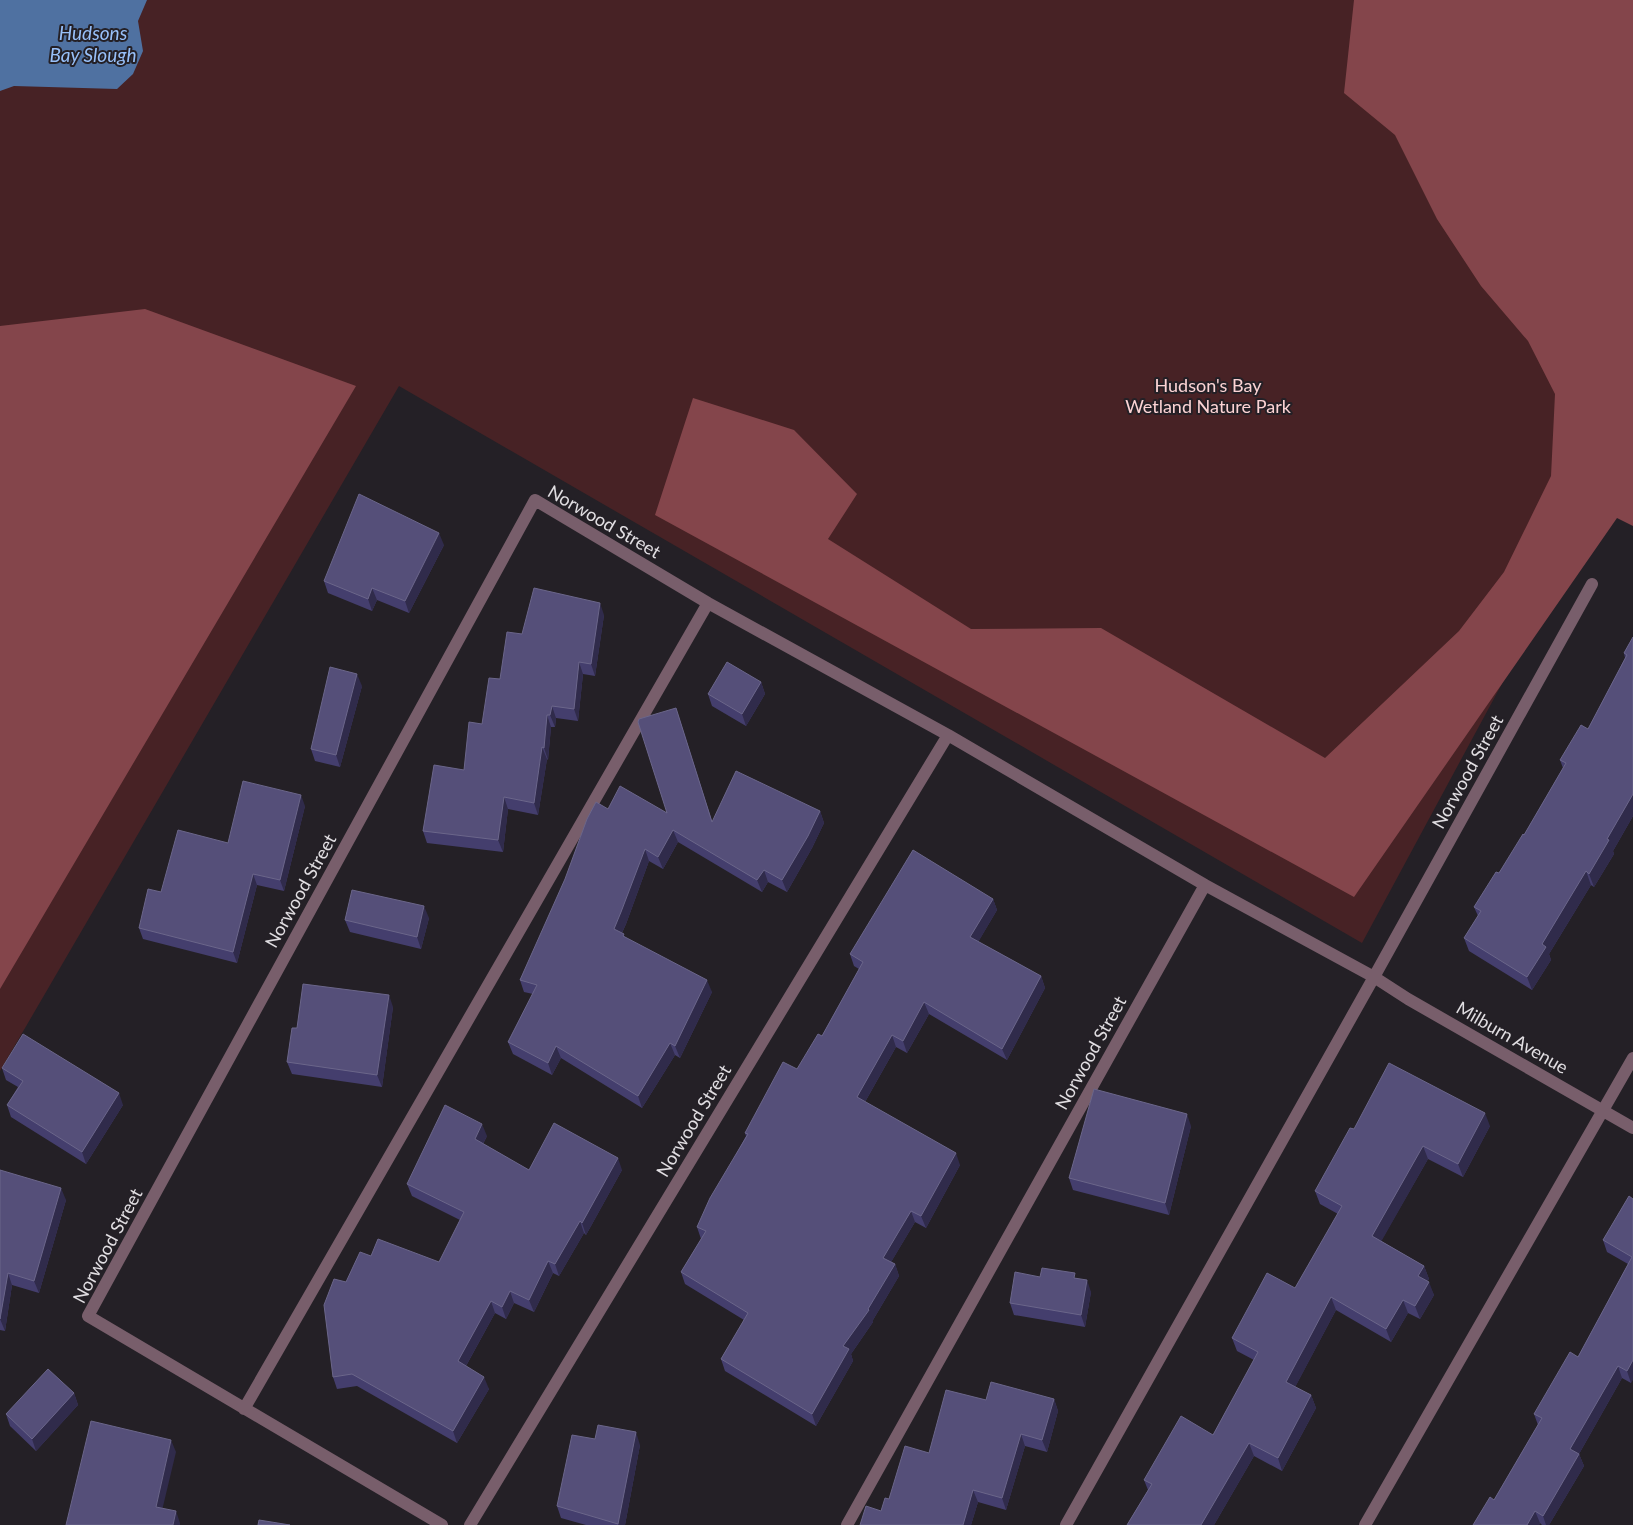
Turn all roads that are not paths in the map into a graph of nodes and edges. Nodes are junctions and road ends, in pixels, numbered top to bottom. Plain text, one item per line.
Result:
1 (1592, 584) dead end
2 (708, 603) junction
3 (948, 736) junction
4 (1205, 885) junction
5 (1374, 977) junction
6 (1633, 1058) edge
7 (1604, 1110) junction
8 (1633, 1128) edge
9 (244, 1409) junction
10 (442, 1525) edge
11 (470, 1525) edge
12 (847, 1525) edge
13 (1066, 1525) edge
14 (1366, 1525) edge

1 - 5 street, Norwood Street
2 - 3 street, Norwood Street
2 - 9 street
2 - 9 street, Norwood Street
3 - 4 street, Norwood Street
3 - 11 street, Norwood Street
4 - 5 street, Norwood Street
4 - 12 street, Norwood Street
5 - 7 street, Milburn Avenue
5 - 13 street, Norwood Street
6 - 7 street
7 - 8 street, Milburn Avenue
7 - 14 street
9 - 10 street

